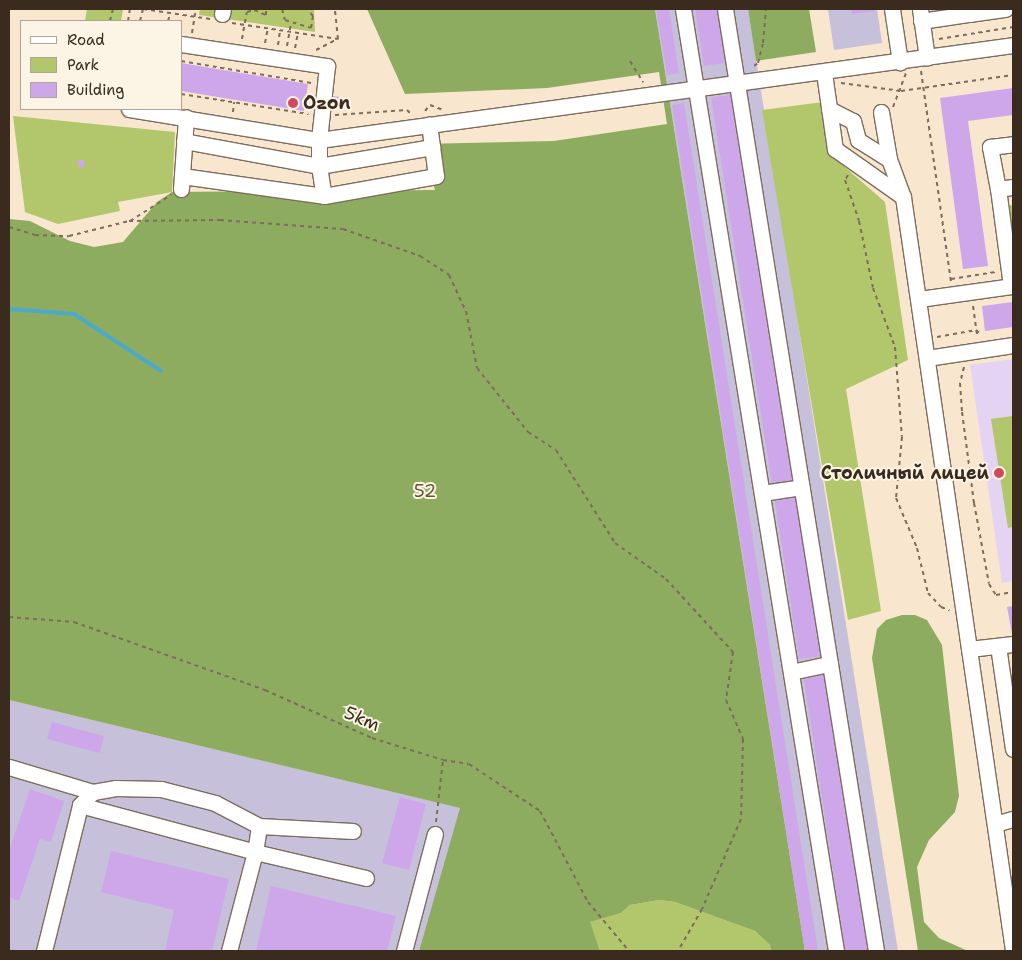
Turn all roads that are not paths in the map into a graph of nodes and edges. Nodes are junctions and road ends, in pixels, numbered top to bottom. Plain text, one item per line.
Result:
1 (683, 9) edge
2 (725, 9) edge
3 (892, 9) edge
4 (1006, 9) edge
5 (968, 11) edge
6 (920, 15) edge
7 (182, 44) edge
8 (1013, 45) edge
9 (914, 60) junction
10 (824, 73) junction
11 (736, 81) junction
12 (696, 89) junction
13 (829, 109) junction
14 (136, 110) edge
15 (882, 112) road end
16 (186, 117) junction
17 (430, 124) junction
18 (319, 140) junction
19 (184, 141) junction
20 (1013, 144) edge
21 (432, 147) junction
22 (889, 159) junction
23 (319, 166) junction
24 (1006, 188) edge
25 (324, 196) junction
26 (903, 197) junction
27 (1012, 286) edge
28 (918, 299) junction
29 (1013, 345) edge
30 (927, 358) junction
31 (802, 487) junction
32 (762, 493) junction
33 (1013, 644) edge
34 (998, 646) junction
35 (970, 649) junction
36 (830, 664) junction
37 (791, 672) junction
38 (1013, 749) edge
39 (9, 767) edge
40 (93, 792) junction
41 (80, 805) junction
42 (1013, 819) edge
43 (995, 824) junction
44 (259, 826) junction
45 (353, 831) dead end
46 (435, 834) road end
47 (255, 852) junction
48 (366, 878) dead end
49 (1013, 950) edge
50 (44, 951) edge
51 (229, 951) edge
52 (404, 951) edge
53 (836, 951) edge
54 (876, 951) edge

1 - 12 street
2 - 11 street
3 - 9 street
4 - 5 street
5 - 6 street
6 - 9 street
7 - 18 street
8 - 9 street
9 - 10 street
10 - 11 street
10 - 13 street
11 - 12 street
11 - 31 street
12 - 17 street
12 - 32 street
13 - 22 street
13 - 26 street
14 - 16 street
15 - 22 street
16 - 18 street
16 - 19 street
17 - 18 street
17 - 21 street
18 - 23 street
19 - 23 street
19 - 25 street
20 - 24 street
21 - 23 street
21 - 25 street
22 - 26 street
23 - 25 street
24 - 27 street
26 - 28 street
27 - 28 street
28 - 30 street
29 - 30 street
30 - 35 street
31 - 32 street
31 - 36 street
32 - 37 street
33 - 34 street
34 - 35 street
34 - 38 street
35 - 43 street
36 - 37 street
36 - 54 street
37 - 53 street
39 - 40 street
40 - 41 street
40 - 44 street
41 - 47 street
41 - 50 street
42 - 43 street
43 - 49 street
44 - 45 street
44 - 47 street
46 - 52 street
47 - 48 street
47 - 51 street

